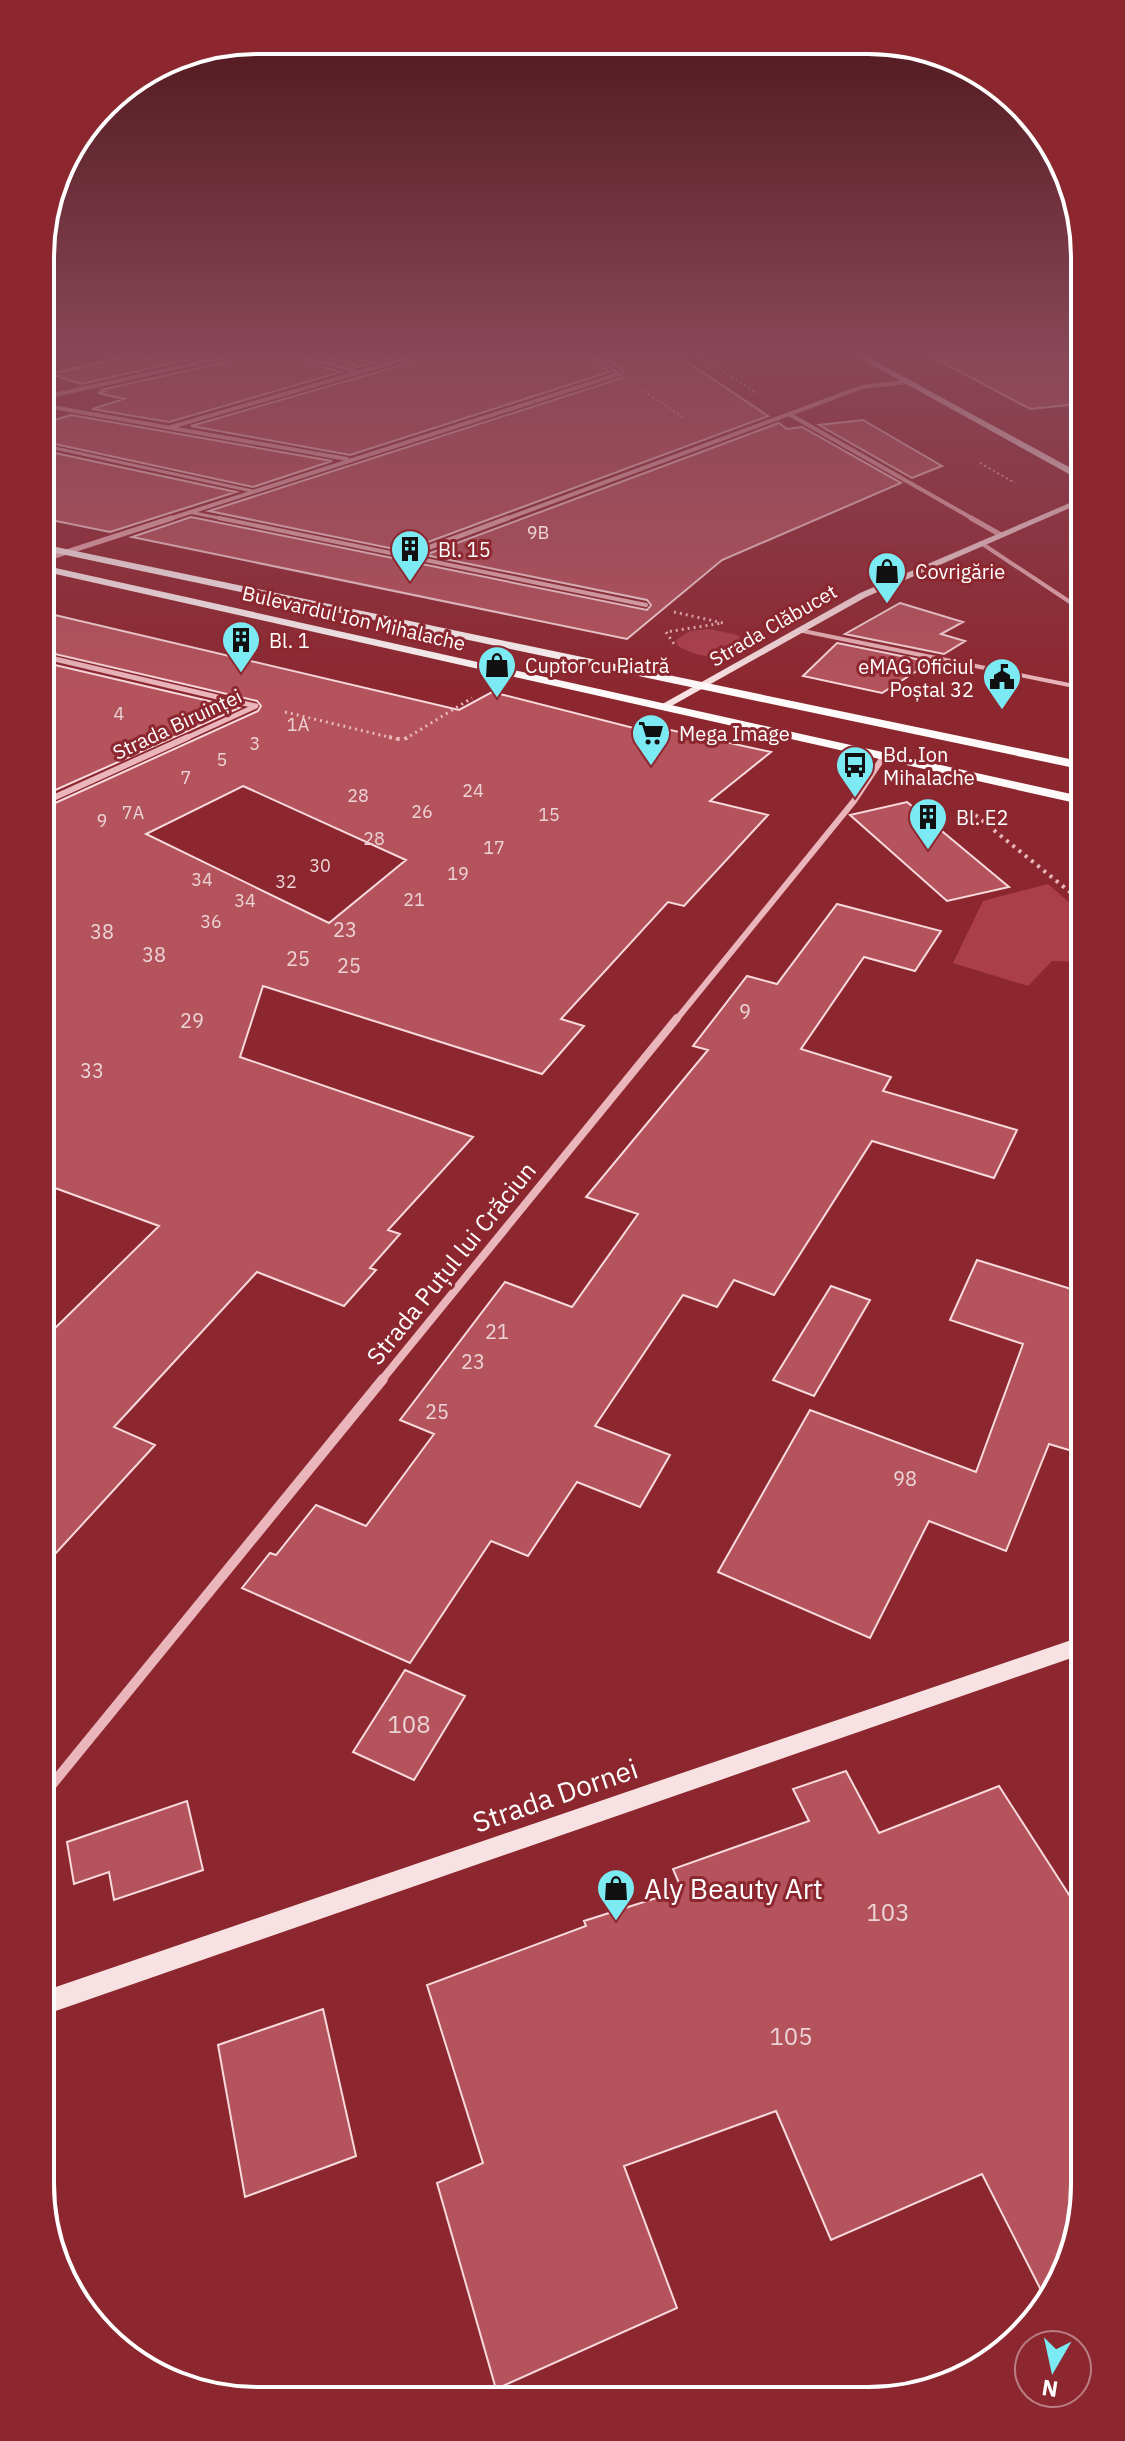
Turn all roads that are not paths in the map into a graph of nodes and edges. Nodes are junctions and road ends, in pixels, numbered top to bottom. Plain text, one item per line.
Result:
1 (123, 463) edge
2 (339, 463) edge
3 (655, 463) edge
4 (875, 463) edge
5 (252, 491) junction
6 (1071, 504) edge
7 (189, 512) junction
8 (1001, 535) junction
9 (981, 543) junction
10 (54, 550) edge
11 (63, 552) junction
12 (54, 555) edge
13 (406, 556) junction
14 (54, 571) edge
15 (1071, 603) edge
16 (646, 605) road end
17 (798, 630) junction
18 (54, 659) edge
19 (1071, 685) edge
20 (703, 686) junction
21 (662, 707) junction
22 (884, 756) junction
23 (1071, 763) edge
24 (54, 798) edge
25 (1071, 798) edge
26 (1071, 1649) edge
27 (54, 1782) edge
28 (54, 2000) edge

1 - 5 lane
2 - 5 street
3 - 13 street
4 - 8 street
5 - 7 street
6 - 8 street, Strada Clăbucet
7 - 11 street
7 - 13 lane
8 - 9 street, Strada Clăbucet
9 - 15 lane
9 - 17 street, Strada Clăbucet
10 - 11 main road, Bulevardul Ion Mihalache
11 - 12 street
11 - 20 main road, Bulevardul Ion Mihalache
13 - 16 lane
14 - 21 main road, Bulevardul Ion Mihalache
17 - 19 lane
17 - 20 street, Strada Clăbucet
18 - 24 street, Strada Biruinței
20 - 21 street, Strada Clăbucet
20 - 23 main road, Bulevardul Ion Mihalache
21 - 22 main road, Bulevardul Ion Mihalache
22 - 25 main road, Bulevardul Ion Mihalache
22 - 27 street, Strada Puțul lui Crăciun
26 - 28 street, Strada Dornei

